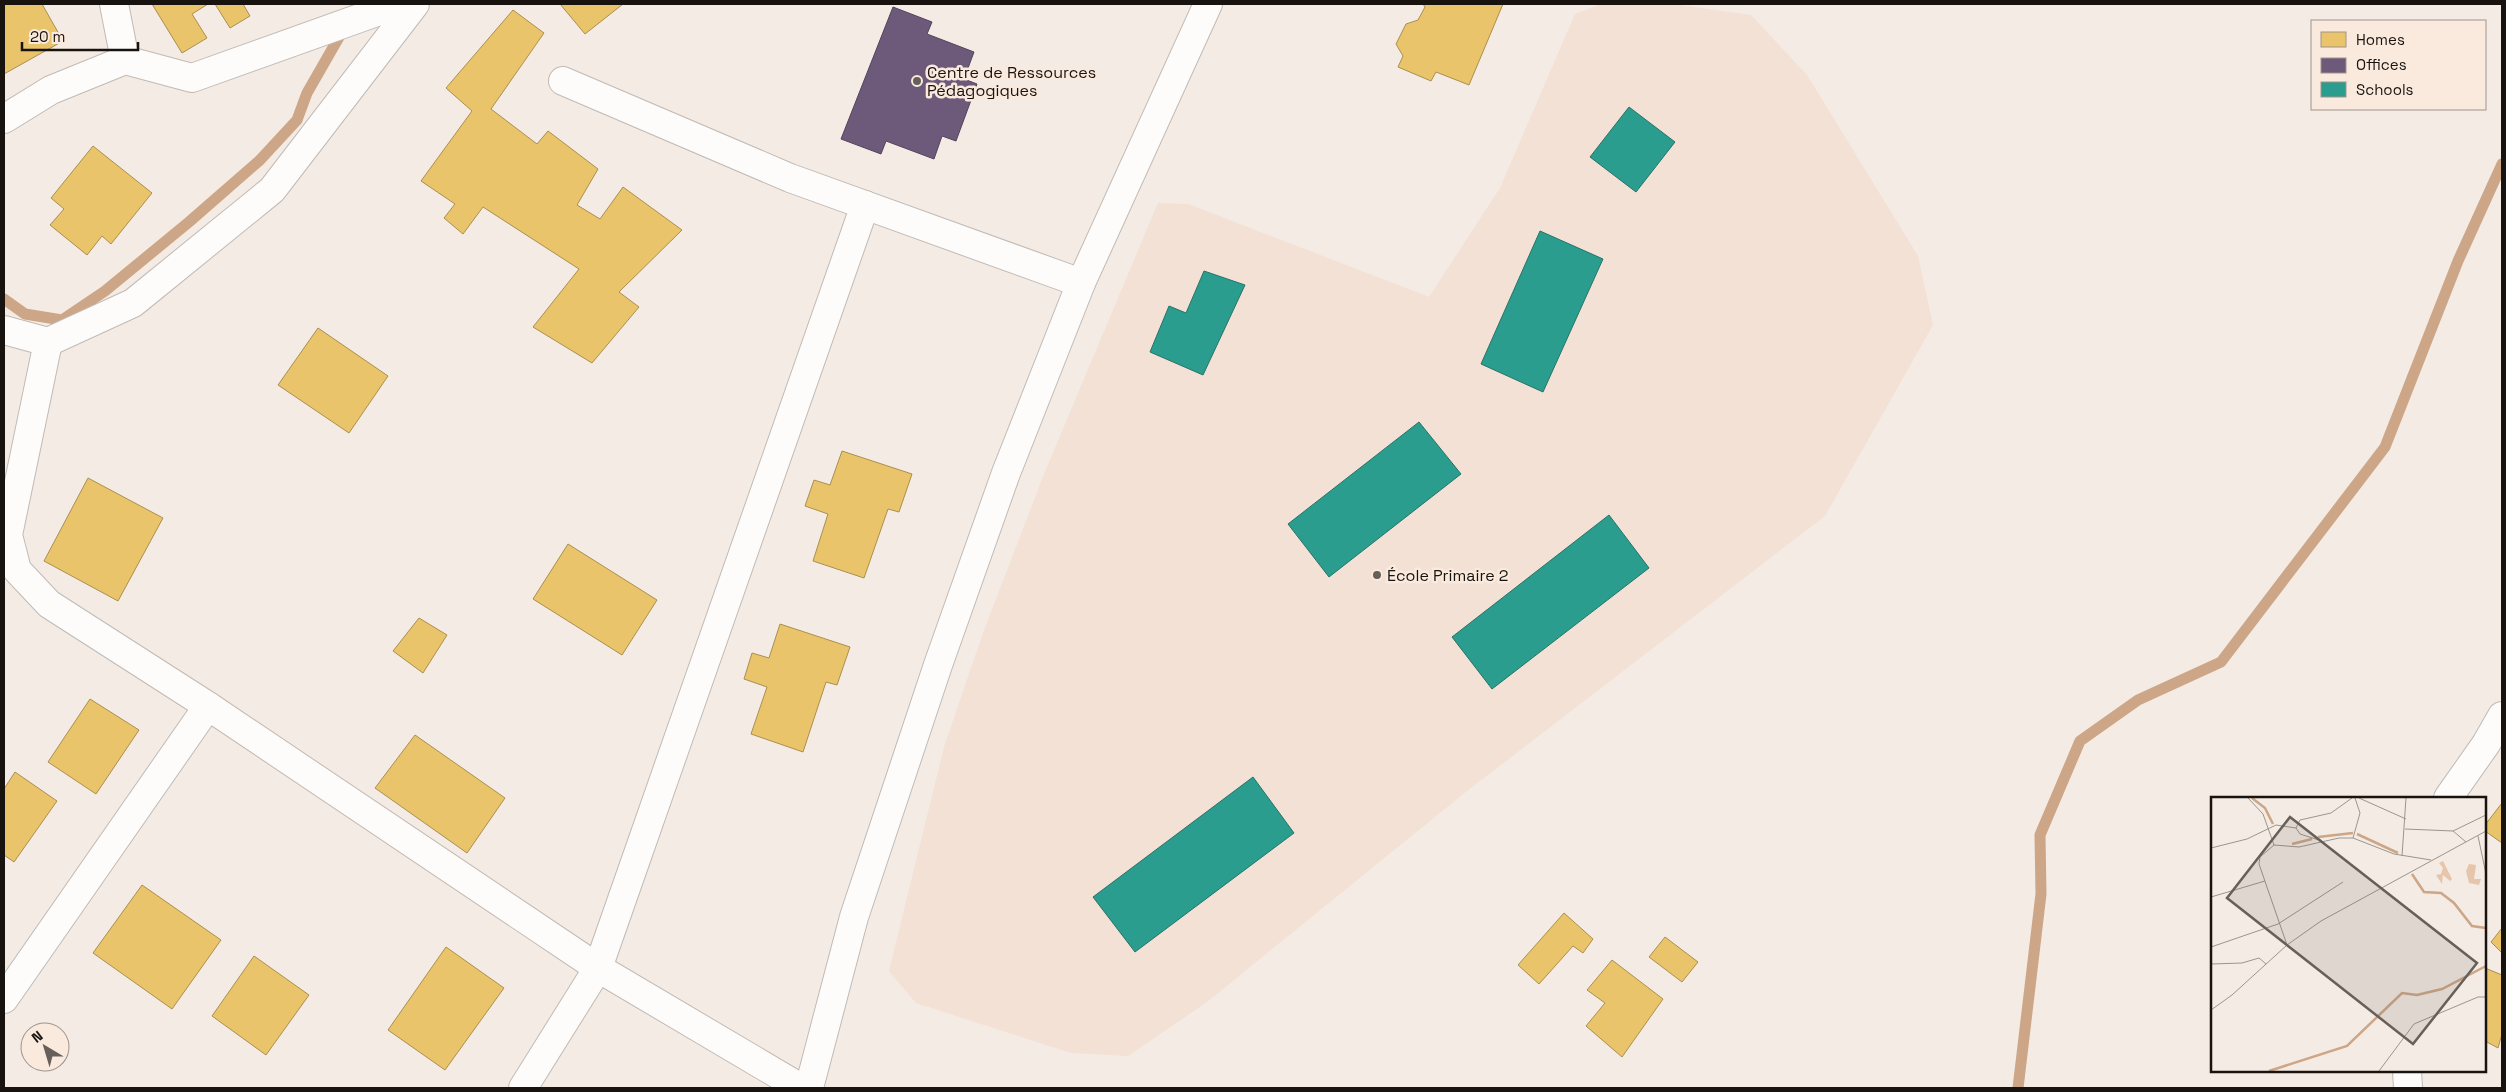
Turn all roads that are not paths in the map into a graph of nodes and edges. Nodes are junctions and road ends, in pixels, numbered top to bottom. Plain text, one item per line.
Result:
1 (114, 4) edge
2 (399, 4) edge
3 (415, 4) edge
4 (1208, 4) edge
5 (125, 60) junction
6 (563, 81) dead end
7 (4, 119) edge
8 (865, 205) junction
9 (1081, 283) junction
10 (4, 330) edge
11 (48, 342) junction
12 (208, 706) junction
13 (2502, 716) edge
14 (2449, 797) edge
15 (598, 968) junction
16 (4, 999) edge
17 (2407, 1072) edge
18 (523, 1088) edge
19 (801, 1088) edge
20 (809, 1088) edge
21 (2408, 1088) edge

1 - 5 street
2 - 5 street
3 - 11 street
4 - 9 street
5 - 7 street
6 - 8 street
8 - 9 street
8 - 15 street
9 - 20 street
10 - 11 street
11 - 12 street
12 - 15 street
12 - 16 street
13 - 14 street
15 - 18 street
15 - 19 street
17 - 21 street

